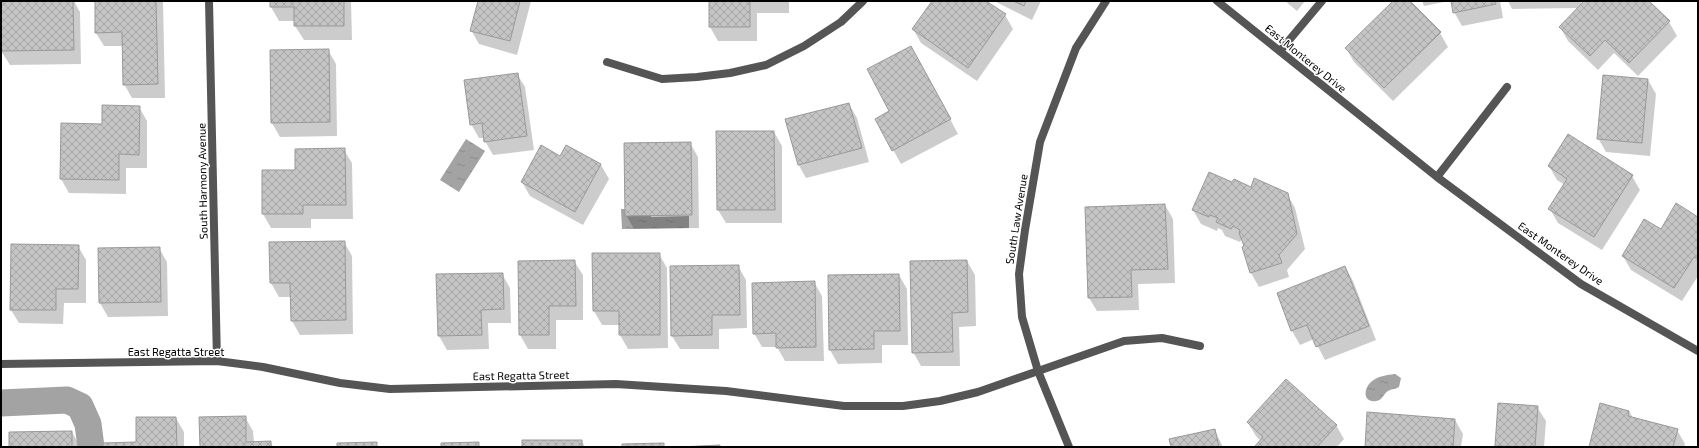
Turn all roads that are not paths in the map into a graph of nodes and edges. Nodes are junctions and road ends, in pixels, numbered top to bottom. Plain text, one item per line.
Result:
1 (209, 1) edge
2 (863, 1) edge
3 (1106, 1) edge
4 (1217, 1) edge
5 (1322, 1) edge
6 (1280, 51) junction
7 (607, 62) dead end
8 (1507, 87) dead end
9 (1437, 177) junction
10 (1200, 346) dead end
11 (1698, 351) edge
12 (217, 361) junction
13 (1, 364) edge
14 (1038, 371) junction
15 (1069, 447) edge

1 - 12 street, South Harmony Avenue
2 - 7 street
3 - 14 street, South Law Avenue
4 - 6 street, East Monterey Drive
5 - 6 street
6 - 9 street, East Monterey Drive
8 - 9 street
9 - 11 street, East Monterey Drive
10 - 14 street, East Regatta Street
12 - 13 street, East Regatta Street
12 - 14 street, East Regatta Street
14 - 15 street, South Law Avenue

